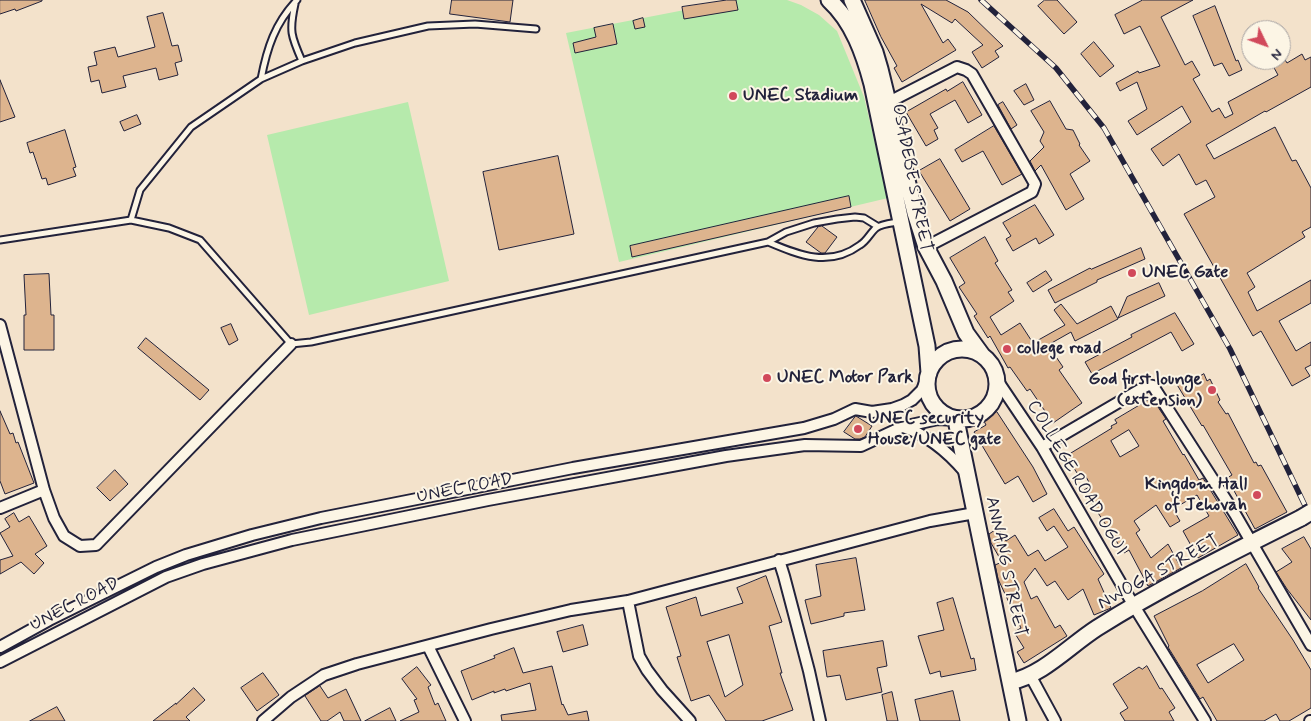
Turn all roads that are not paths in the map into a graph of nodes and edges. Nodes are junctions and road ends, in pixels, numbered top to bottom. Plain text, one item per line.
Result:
1 (829, 0) edge
2 (852, 0) edge
3 (296, 1) edge
4 (536, 29) dead end
5 (302, 61) junction
6 (261, 79) junction
7 (888, 102) junction
8 (131, 220) junction
9 (900, 221) junction
10 (877, 226) junction
11 (0, 240) edge
12 (768, 242) junction
13 (926, 247) junction
14 (0, 326) edge
15 (291, 344) junction
16 (982, 355) junction
17 (929, 373) junction
18 (997, 380) junction
19 (956, 420) junction
20 (902, 427) junction
21 (1042, 447) junction
22 (573, 468) junction
23 (966, 473) junction
24 (574, 484) junction
25 (44, 490) junction
26 (0, 508) edge
27 (974, 513) junction
28 (1306, 515) edge
29 (1252, 542) junction
30 (779, 560) junction
31 (628, 601) junction
32 (1134, 606) junction
33 (1311, 645) edge
34 (428, 646) junction
35 (0, 647) edge
36 (0, 662) edge
37 (1030, 675) junction
38 (1010, 682) junction
39 (263, 721) edge
40 (465, 721) edge
41 (690, 721) edge
42 (820, 721) edge
43 (1018, 721) edge
44 (1055, 721) edge
45 (1205, 721) edge

1 - 9 main road, OSADEBE STREET
2 - 7 main road, OSADEBE STREET
3 - 5 lane
3 - 6 lane
4 - 5 lane
5 - 6 lane
6 - 8 lane
7 - 13 main road, OSADEBE STREET
7 - 13 street, OSADEBE STREET
8 - 11 lane
8 - 15 lane
9 - 10 lane
9 - 17 main road, OSADEBE STREET
10 - 12 lane
10 - 12 lane
12 - 15 lane
13 - 16 main road, OSADEBE STREET
14 - 25 street
15 - 25 street
16 - 17 main road
16 - 18 main road
17 - 19 main road
17 - 22 street, UNEC ROAD
18 - 19 main road
18 - 21 street, COLLEGE ROAD OGUI
19 - 20 street, UNEC ROAD
19 - 23 main road, ANNANG STREET
20 - 23 street
20 - 24 street, UNEC ROAD
21 - 29 street
21 - 32 street, COLLEGE ROAD OGUI
22 - 24 street
22 - 35 street, UNEC ROAD
23 - 27 main road, ANNANG STREET
24 - 36 street, UNEC ROAD
25 - 26 street
27 - 30 street
27 - 38 main road, ANNANG STREET
28 - 29 main road, NWOGA STREET
29 - 32 main road, NWOGA STREET
29 - 33 street
30 - 31 street
30 - 42 street
31 - 34 street
31 - 41 street
32 - 37 main road, NWOGA STREET
32 - 45 street, COLLEGE ROAD OGUI
34 - 39 street
34 - 40 street
37 - 38 main road, NWOGA STREET
37 - 44 street
38 - 43 main road, ANNANG STREET

